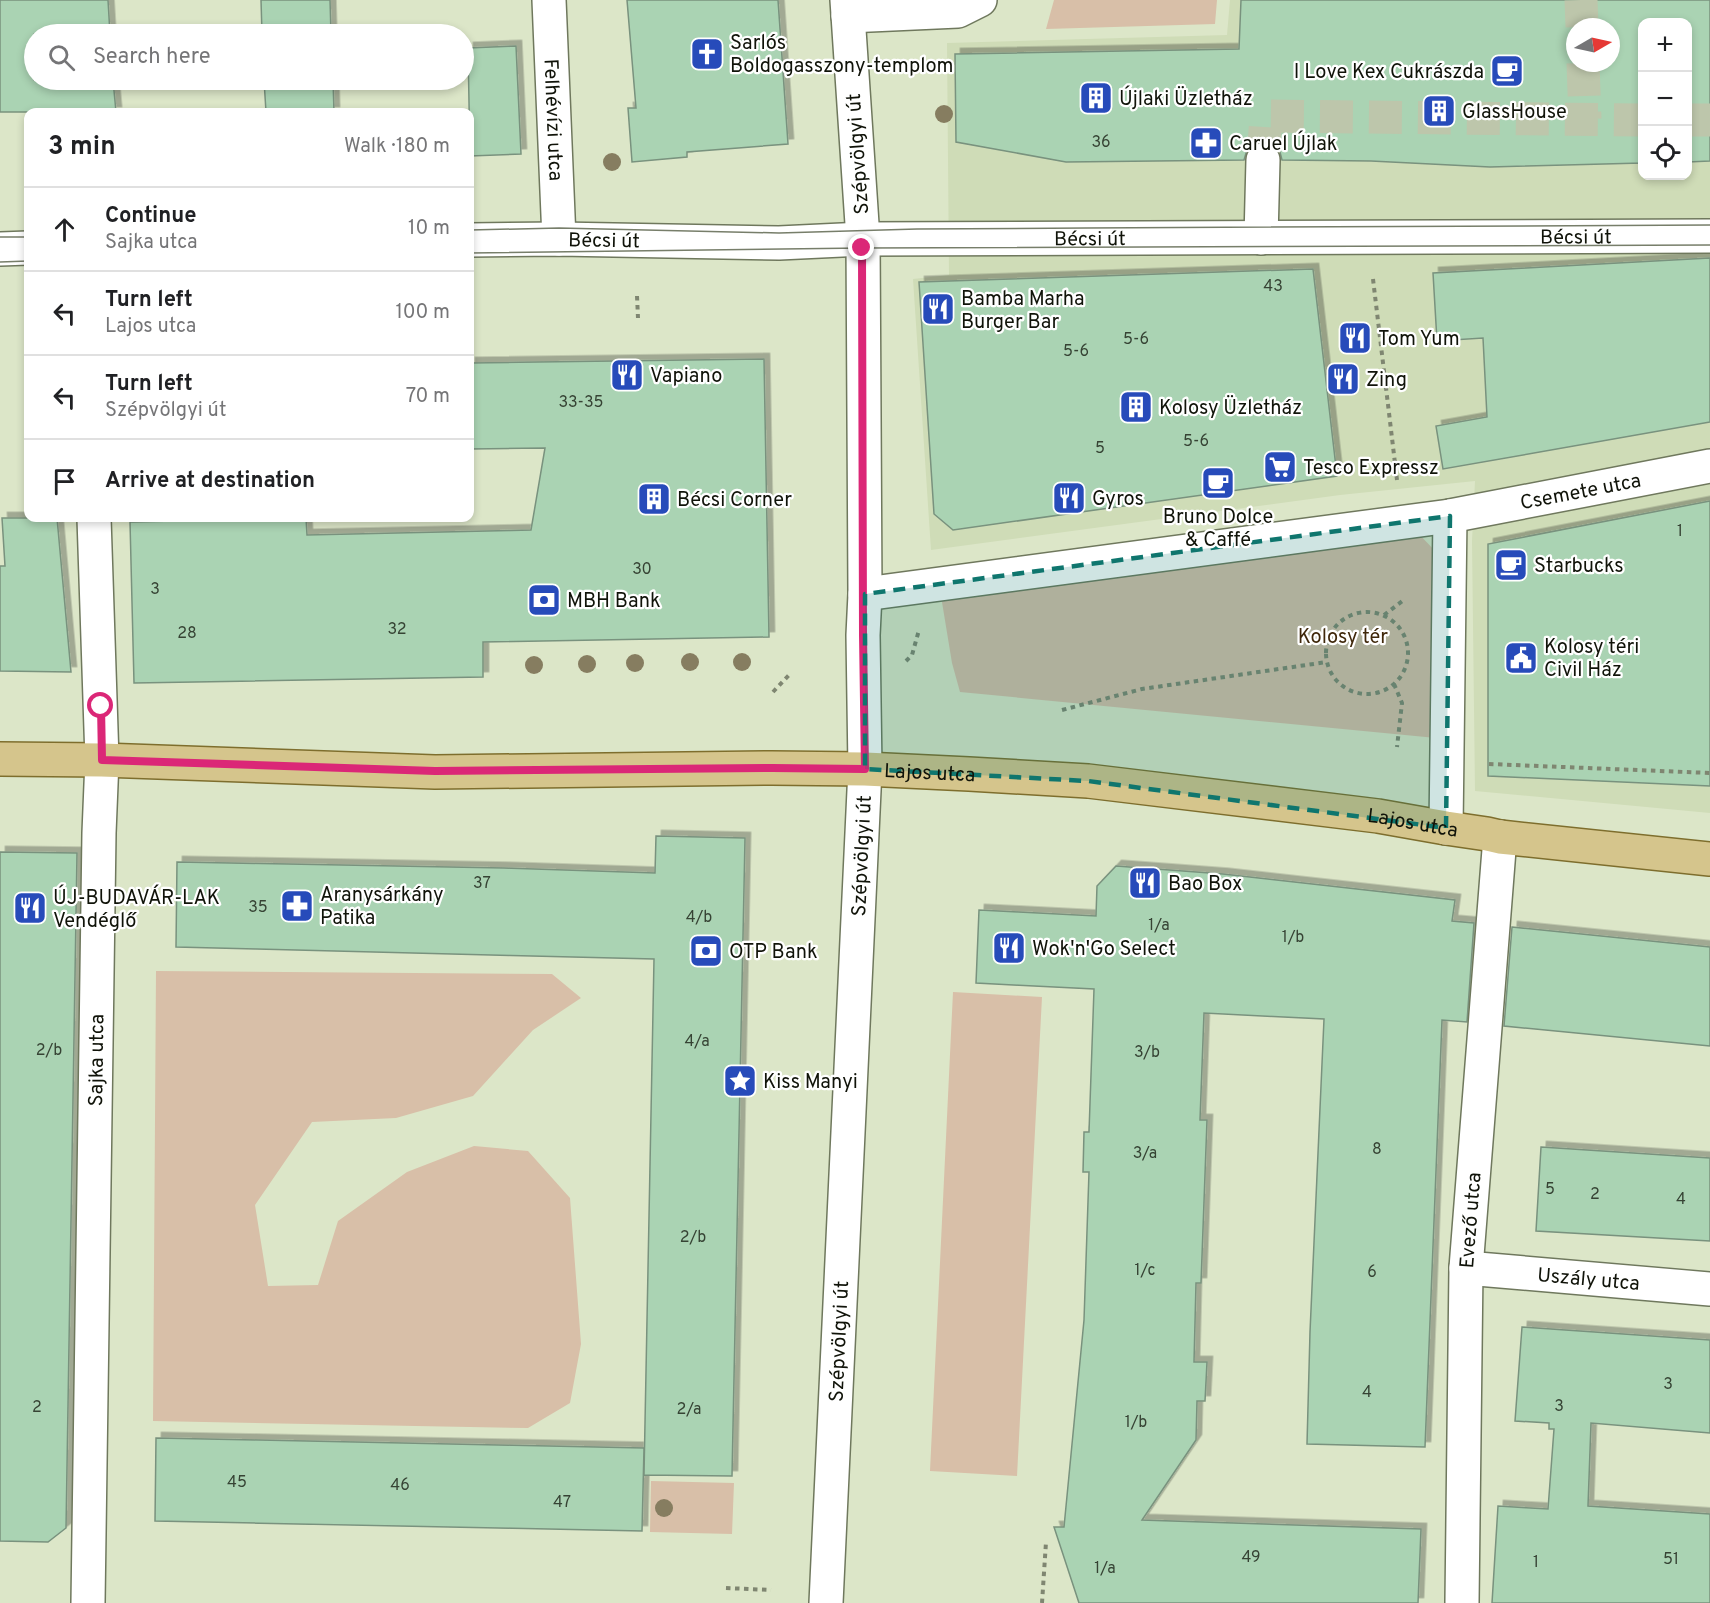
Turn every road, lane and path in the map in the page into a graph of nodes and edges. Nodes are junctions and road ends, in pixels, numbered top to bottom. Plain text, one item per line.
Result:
1 (549, 0) edge
2 (980, 0) edge
3 (848, 8) edge
4 (1263, 160) tunnel mouth
5 (1710, 236) edge
6 (863, 238) junction
7 (1261, 238) junction
8 (559, 239) junction
9 (474, 240) edge
10 (24, 248) edge
11 (0, 249) edge
12 (1373, 278) dead end
13 (637, 296) dead end
14 (638, 318) dead end
15 (1710, 466) edge
16 (1450, 516) junction
17 (94, 522) edge
18 (1402, 522) junction
19 (864, 594) junction
20 (1327, 662) junction
21 (790, 674) dead end
22 (1394, 684) junction
23 (773, 692) dead end
24 (1062, 710) dead end
25 (1397, 747) dead end
26 (0, 759) edge
27 (102, 760) junction
28 (1482, 768) dead end
29 (865, 769) junction
30 (1710, 773) edge
31 (1446, 828) junction
32 (1500, 837) junction
33 (1710, 859) edge
34 (1466, 1268) junction
35 (1710, 1289) edge
36 (1046, 1542) dead end
37 (726, 1588) dead end
38 (771, 1590) dead end
39 (1462, 1602) edge
40 (88, 1603) edge
41 (826, 1603) edge
42 (1042, 1603) edge

1 - 8 street, Felhévízi utca
2 - 3 street
3 - 6 street, Szépvölgyi út
4 - 7 street
5 - 7 street, Bécsi út
6 - 7 street, Bécsi út
6 - 8 street, Bécsi út
6 - 19 street, Szépvölgyi út
8 - 9 street, Bécsi út
10 - 11 street
12 - 18 path
13 - 14 path
15 - 16 street, Csemete utca
16 - 18 street
16 - 31 street
17 - 27 street, Sajka utca
18 - 19 street
19 - 29 street, Szépvölgyi út
20 - 22 path
20 - 22 path
20 - 24 path
21 - 23 path
22 - 25 path
26 - 27 main road, Lajos utca
27 - 29 main road, Lajos utca
27 - 40 street, Sajka utca
28 - 30 path
29 - 31 main road, Lajos utca
29 - 41 street, Szépvölgyi út
31 - 32 main road, Lajos utca
32 - 33 main road, Lajos utca
32 - 34 street, Evező utca
34 - 35 street, Uszály utca
34 - 39 street, Evező utca
36 - 42 path
37 - 38 path

